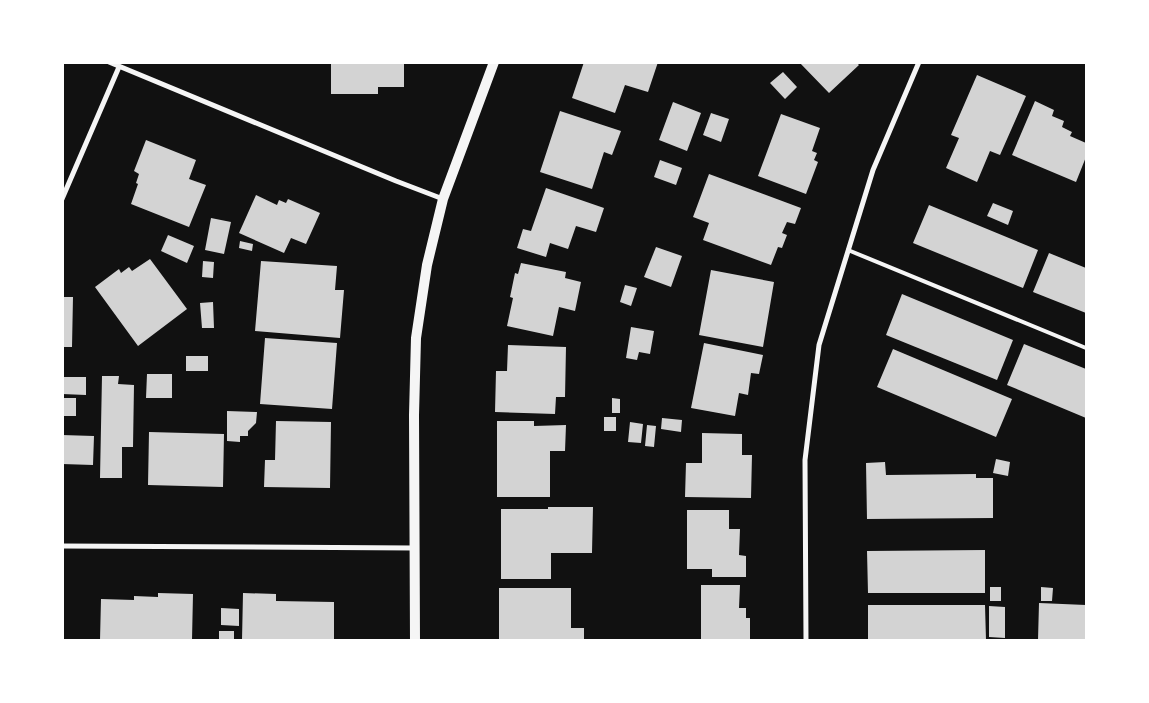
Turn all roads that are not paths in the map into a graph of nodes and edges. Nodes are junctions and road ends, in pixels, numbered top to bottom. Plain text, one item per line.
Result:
1 (109, 62) edge
2 (494, 62) edge
3 (919, 62) edge
4 (119, 67) junction
5 (62, 199) edge
6 (443, 199) junction
7 (848, 250) junction
8 (1086, 348) edge
9 (62, 546) edge
10 (414, 548) junction
11 (415, 640) edge
12 (806, 640) edge

1 - 4 street
2 - 6 main road
3 - 7 street
4 - 5 street
4 - 6 street
6 - 10 main road
7 - 8 lane
7 - 12 street
9 - 10 street
10 - 11 main road

